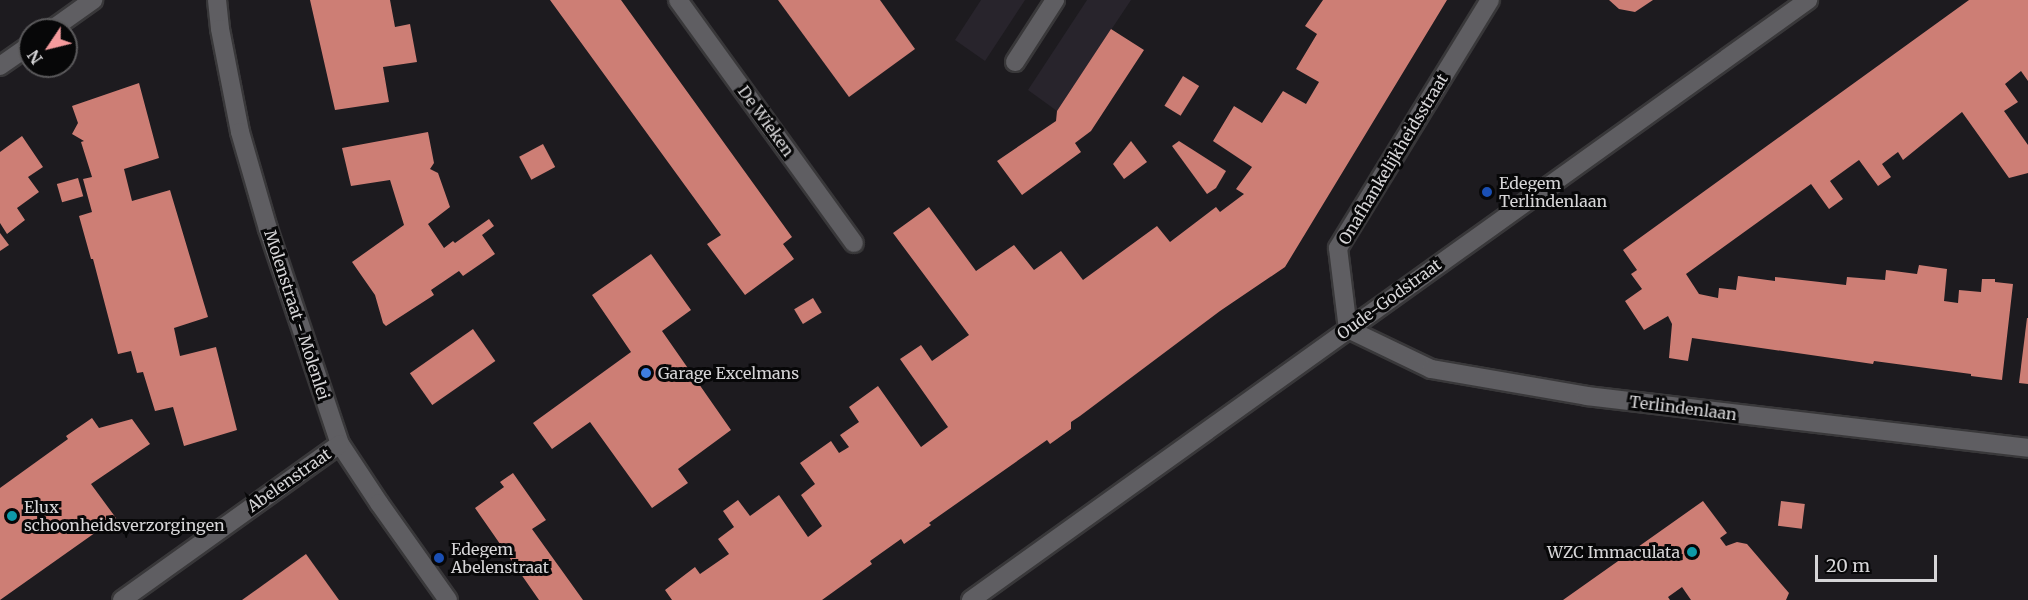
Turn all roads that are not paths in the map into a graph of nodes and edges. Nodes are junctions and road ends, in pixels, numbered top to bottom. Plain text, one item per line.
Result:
1 (93, 0) edge
2 (217, 0) edge
3 (678, 0) edge
4 (1055, 0) edge
5 (1490, 0) edge
6 (1808, 0) edge
7 (68, 18) edge
8 (18, 53) edge
9 (1015, 62) dead end
10 (0, 66) edge
11 (854, 243) dead end
12 (1348, 329) junction
13 (340, 444) junction
14 (2028, 448) edge
15 (122, 600) edge
16 (448, 600) edge
17 (970, 600) edge

1 - 7 street
2 - 13 street, Molenstraat - Molenlei
3 - 11 street, De Wieken
4 - 9 street
5 - 12 street, Onafhankelijkheidsstraat
6 - 12 street, Oude-Godstraat
8 - 10 street
12 - 14 street, Terlindenlaan
12 - 17 street, Oude-Godstraat
13 - 15 street, Abelenstraat
13 - 16 street, Molenstraat - Molenlei

